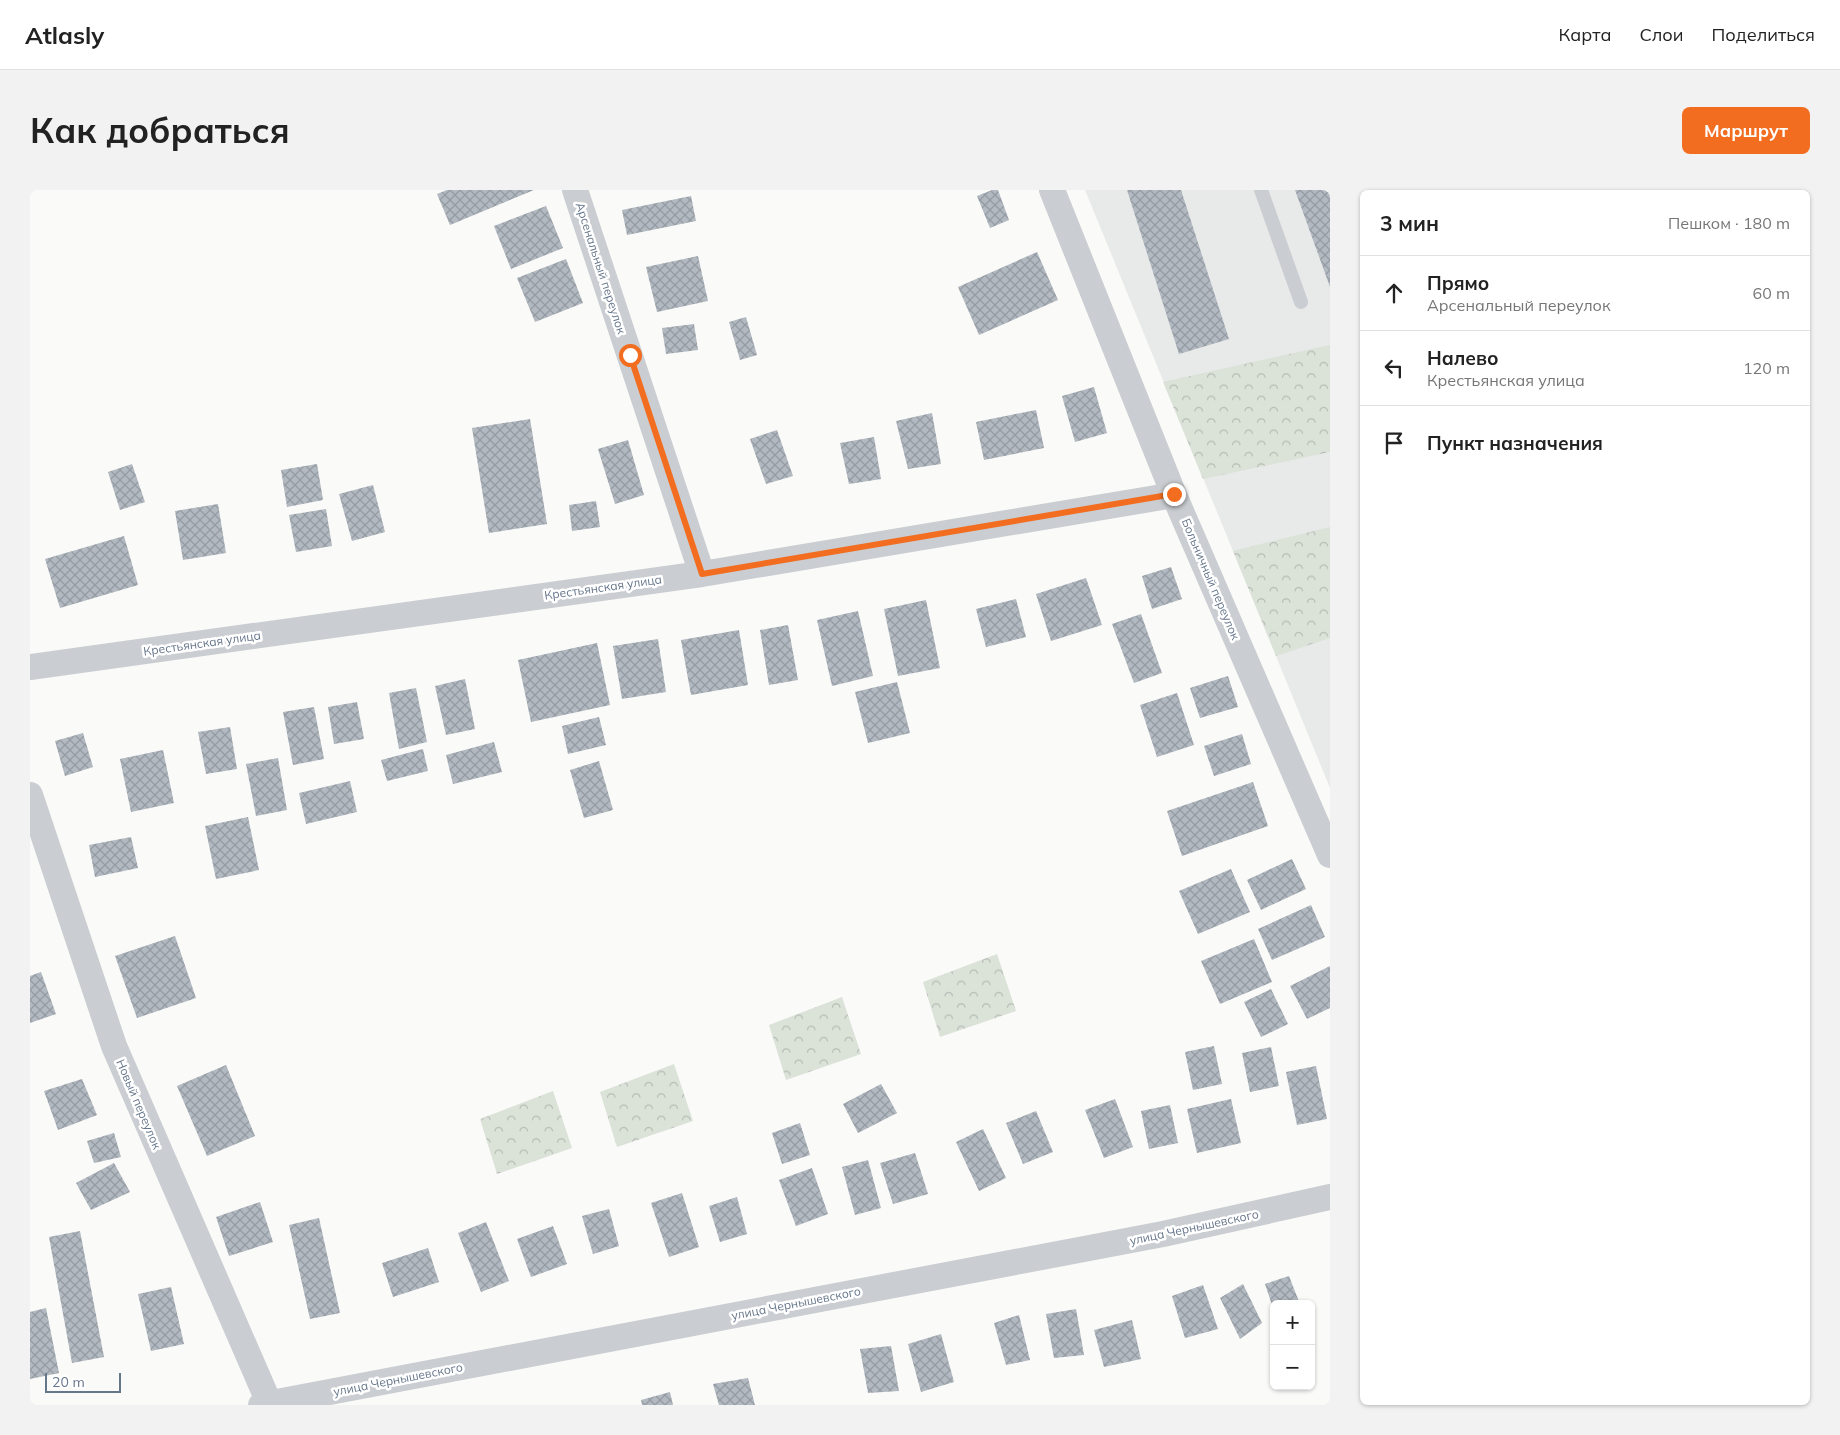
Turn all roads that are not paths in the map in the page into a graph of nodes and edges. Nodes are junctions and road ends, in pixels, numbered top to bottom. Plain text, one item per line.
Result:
1 (575, 190) edge
2 (1052, 190) edge
3 (1261, 190) edge
4 (1301, 302) dead end
5 (1174, 494) junction
6 (702, 574) junction
7 (30, 667) edge
8 (30, 795) edge
9 (1330, 855) edge
10 (1330, 1198) edge
11 (267, 1405) edge

1 - 6 street, Арсенальный переулок
2 - 5 street, Больничный переулок
3 - 4 lane
5 - 6 street, Крестьянская улица
5 - 9 street, Больничный переулок
6 - 7 street, Крестьянская улица
8 - 11 street, Новый переулок
10 - 11 street, улица Чернышевского

